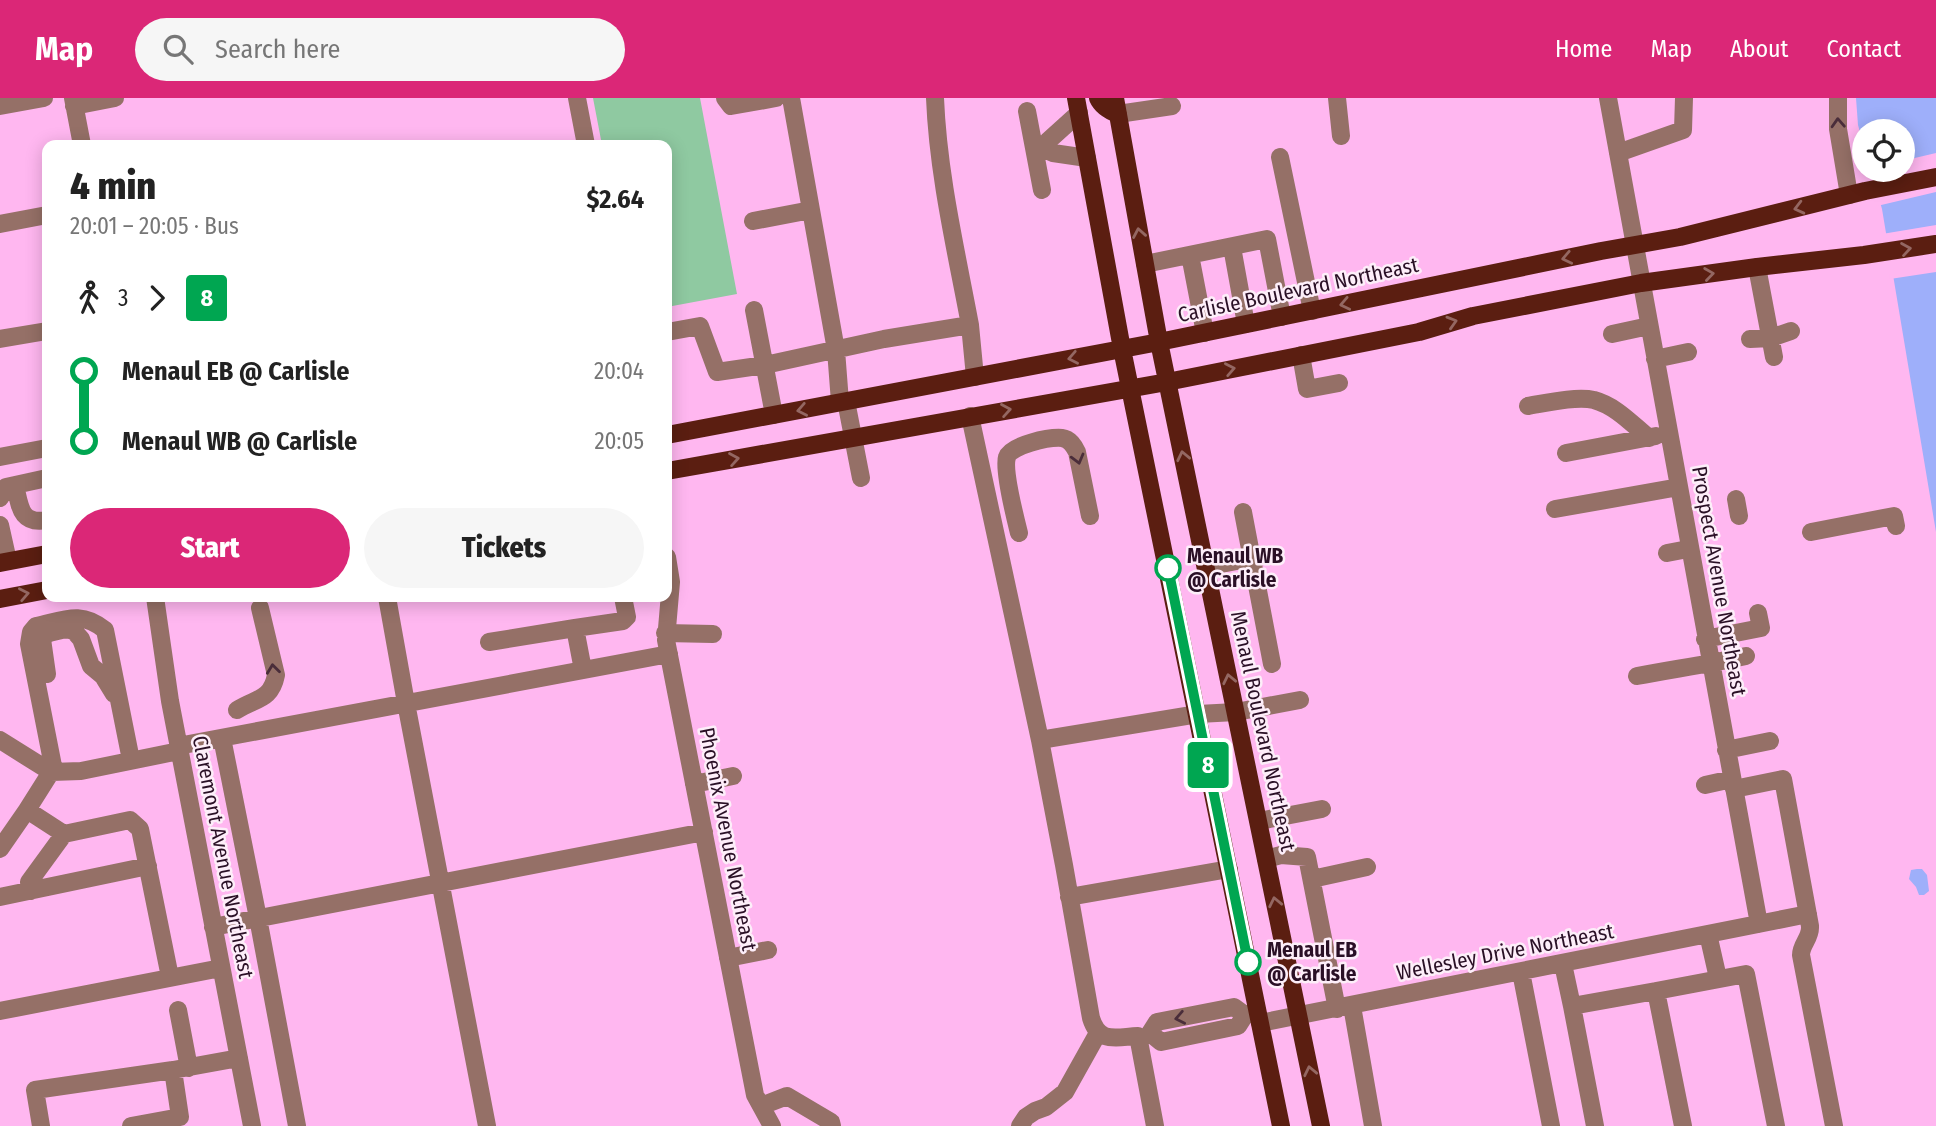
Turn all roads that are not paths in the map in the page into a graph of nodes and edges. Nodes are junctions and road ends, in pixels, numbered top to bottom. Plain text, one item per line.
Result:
1 (44, 98) edge
2 (115, 98) edge
3 (577, 98) edge
4 (725, 98) edge
5 (776, 98) edge
6 (790, 98) edge
7 (934, 98) edge
8 (1098, 98) edge
9 (1337, 98) edge
10 (1608, 98) edge
11 (1685, 98) edge
12 (1838, 98) edge
13 (74, 102) edge
14 (1078, 105) edge
15 (0, 106) edge
16 (1117, 106) edge
17 (1172, 106) dead end
18 (1027, 111) dead end
19 (1341, 136) dead end
20 (81, 140) edge
21 (585, 140) edge
22 (1041, 147) junction
23 (1618, 153) junction
24 (1280, 157) dead end
25 (1087, 158) junction
26 (1936, 177) edge
27 (1042, 190) dead end
28 (1857, 193) junction
29 (811, 210) junction
30 (42, 216) edge
31 (753, 221) dead end
32 (0, 224) edge
33 (1936, 244) edge
34 (1634, 246) junction
35 (1232, 247) junction
36 (1190, 255) junction
37 (1145, 264) junction
38 (1757, 267) junction
39 (1641, 283) junction
40 (754, 310) dead end
41 (1312, 311) junction
42 (1282, 317) junction
43 (1246, 324) junction
44 (970, 326) junction
45 (1649, 326) junction
46 (672, 331) edge
47 (1790, 331) dead end
48 (42, 332) edge
49 (1205, 332) junction
50 (1612, 334) dead end
51 (1771, 338) junction
52 (0, 339) edge
53 (1751, 339) dead end
54 (1159, 342) junction
55 (1122, 349) junction
56 (836, 350) junction
57 (1688, 352) dead end
58 (1301, 355) junction
59 (1774, 357) dead end
60 (1656, 359) junction
61 (765, 365) junction
62 (975, 377) junction
63 (1167, 382) junction
64 (1339, 383) dead end
65 (1130, 388) junction
66 (843, 402) junction
67 (1528, 405) dead end
68 (774, 415) junction
69 (970, 416) junction
70 (672, 434) edge
71 (1669, 434) junction
72 (852, 438) junction
73 (1648, 438) junction
74 (42, 449) edge
75 (1566, 453) dead end
76 (0, 457) edge
77 (672, 470) edge
78 (861, 478) dead end
79 (42, 479) edge
80 (15, 485) junction
81 (1679, 487) junction
82 (0, 498) edge
83 (1555, 509) dead end
84 (1243, 512) dead end
85 (1090, 516) dead end
86 (42, 521) edge
87 (0, 525) edge
88 (1896, 526) dead end
89 (1811, 532) dead end
90 (1018, 533) dead end
91 (1688, 549) junction
92 (1667, 553) dead end
93 (42, 555) edge
94 (1252, 558) junction
95 (4, 562) edge
96 (1206, 567) junction
97 (42, 591) edge
98 (0, 599) edge
99 (156, 602) edge
100 (388, 602) edge
101 (624, 602) edge
102 (669, 602) edge
103 (260, 608) dead end
104 (1758, 613) dead end
105 (575, 628) junction
106 (665, 633) junction
107 (712, 634) dead end
108 (1705, 639) junction
109 (489, 642) dead end
110 (668, 654) junction
111 (1746, 656) dead end
112 (1272, 664) dead end
113 (1710, 664) junction
114 (583, 670) junction
115 (1637, 676) dead end
116 (1300, 699) dead end
117 (119, 703) junction
118 (405, 703) junction
119 (237, 710) dead end
120 (1236, 712) junction
121 (1198, 714) junction
122 (222, 738) junction
123 (1040, 740) junction
124 (1770, 741) dead end
125 (1, 743) edge
126 (179, 748) junction
127 (1726, 750) junction
128 (131, 760) junction
129 (52, 767) junction
130 (733, 776) dead end
131 (694, 784) junction
132 (1733, 784) junction
133 (1705, 785) dead end
134 (1322, 809) dead end
135 (27, 810) junction
136 (1259, 821) junction
137 (704, 832) junction
138 (64, 834) junction
139 (0, 849) edge
140 (1266, 859) junction
141 (148, 866) junction
142 (1367, 867) dead end
143 (1229, 869) junction
144 (1312, 879) junction
145 (441, 883) junction
146 (31, 891) junction
147 (0, 897) edge
148 (1069, 897) junction
149 (1808, 914) junction
150 (258, 918) junction
151 (1759, 924) junction
152 (213, 927) junction
153 (1708, 934) junction
154 (768, 950) dead end
155 (728, 958) junction
156 (1563, 964) junction
157 (221, 968) junction
158 (1521, 972) junction
159 (170, 977) junction
160 (1718, 978) junction
161 (1656, 991) junction
162 (1572, 1006) junction
163 (1344, 1007) junction
164 (178, 1010) dead end
165 (0, 1011) edge
166 (1299, 1016) junction
167 (1254, 1017) junction
168 (1098, 1033) junction
169 (1144, 1034) junction
170 (239, 1058) junction
171 (181, 1069) junction
172 (761, 1106) junction
173 (41, 1126) edge
174 (131, 1126) edge
175 (252, 1126) edge
176 (297, 1126) edge
177 (486, 1126) edge
178 (772, 1126) edge
179 (832, 1126) edge
180 (1020, 1126) edge
181 (1155, 1126) edge
182 (1281, 1126) edge
183 (1321, 1126) edge
184 (1373, 1126) edge
185 (1551, 1126) edge
186 (1595, 1126) edge
187 (1683, 1126) edge
188 (1776, 1126) edge
189 (1834, 1126) edge

1 - 15 street
2 - 13 street
3 - 21 street
4 - 5 street
6 - 29 street
7 - 44 street
8 - 16 main road
9 - 19 street
10 - 23 street, Prospect Avenue Northeast
11 - 23 street
28 -> 12 street
13 - 20 street
14 - 22 street
14 - 25 main road
16 - 17 street
37 -> 16 main road, Menaul Boulevard Northeast
18 - 22 street
22 - 25 street
22 - 27 street
23 - 34 street, Prospect Avenue Northeast
24 - 41 street
25 - 55 main road
26 - 28 main road, Carlisle Boulevard Northeast
28 -> 34 main road, Carlisle Boulevard Northeast
29 - 31 street
29 - 56 street
30 - 32 street
38 -> 33 main road
34 - 39 street, Prospect Avenue Northeast
34 -> 41 main road, Carlisle Boulevard Northeast
35 - 36 street
35 - 42 street
35 - 43 street
36 - 37 street
36 - 49 street
37 - 54 main road, Menaul Boulevard Northeast
39 -> 38 main road
38 - 51 street
39 - 45 street, Prospect Avenue Northeast
58 -> 39 main road
40 - 61 street
41 - 42 main road, Carlisle Boulevard Northeast
42 - 43 main road, Carlisle Boulevard Northeast
43 - 49 main road, Carlisle Boulevard Northeast
44 - 56 street
44 - 62 street
45 - 50 street
45 - 60 street, Prospect Avenue Northeast
46 - 61 street
47 - 51 street
48 - 52 street
49 - 54 main road, Carlisle Boulevard Northeast
51 - 53 street
51 - 59 street
54 - 55 main road, Carlisle Boulevard Northeast
54 - 63 main road, Menaul Boulevard Northeast
55 -> 62 main road, Carlisle Boulevard Northeast
55 - 65 main road
56 - 61 street
56 - 66 street
57 - 60 street
63 -> 58 main road
58 - 64 street
60 - 71 street, Prospect Avenue Northeast
61 - 68 street
62 - 66 main road, Carlisle Boulevard Northeast
63 - 65 main road
96 -> 63 main road, Menaul Boulevard Northeast
69 -> 65 main road
65 - 121 main road
66 -> 68 main road, Carlisle Boulevard Northeast
66 - 72 street
67 - 73 street
68 - 70 main road, Carlisle Boulevard Northeast
69 - 72 main road
69 - 123 street
71 - 73 street
71 - 81 street, Prospect Avenue Northeast
77 -> 72 main road
72 - 78 street
73 - 75 street
74 - 76 street
79 - 80 street
80 - 82 street
80 - 86 street
81 - 83 street
81 - 91 street, Prospect Avenue Northeast
84 - 94 street
90 -> 85 street
87 - 95 street
88 - 89 street
91 - 92 street
91 - 108 street, Prospect Avenue Northeast
93 - 95 main road
94 - 96 street
94 - 112 street
120 -> 96 main road, Menaul Boulevard Northeast
98 -> 97 main road
99 - 126 street, Claremont Avenue Northeast
100 - 118 street
101 - 105 street
102 - 106 street, Phoenix Avenue Northeast
119 -> 103 street
104 - 108 street
105 - 109 street
105 - 114 street
106 - 107 street
106 - 110 street, Phoenix Avenue Northeast
108 - 113 street, Prospect Avenue Northeast
110 - 114 street
110 - 131 street, Phoenix Avenue Northeast
111 - 113 street
113 - 115 street
113 - 127 street, Prospect Avenue Northeast
114 - 118 street
116 - 120 street
117 - 128 street
117 - 129 street
117 - 129 street
118 - 122 street
118 - 145 street
120 - 121 street
120 - 136 main road, Menaul Boulevard Northeast
121 - 123 street
121 - 143 main road
122 - 126 street
122 - 150 street
123 - 148 street
124 - 127 street
125 - 129 street
126 - 128 street
126 - 152 street, Claremont Avenue Northeast
127 - 132 street, Prospect Avenue Northeast
128 - 129 street
129 - 135 street
130 - 131 street
131 - 137 street, Phoenix Avenue Northeast
132 - 133 street
132 - 149 street
132 - 151 street, Prospect Avenue Northeast
134 - 136 street
135 - 138 street
135 - 139 street
136 - 140 main road, Menaul Boulevard Northeast
137 - 145 street
137 - 155 street, Phoenix Avenue Northeast
138 - 141 street
138 - 146 street
140 - 144 street
166 -> 140 main road, Menaul Boulevard Northeast
141 - 146 street
141 - 159 street
142 - 144 street
143 - 148 street
143 - 167 main road
144 - 163 street
145 - 150 street
145 - 177 street
146 - 147 street
148 - 168 street
149 - 151 street, Wellesley Drive Northeast
149 - 189 street
150 - 152 street
150 - 176 street
151 - 153 street, Wellesley Drive Northeast
152 - 157 street, Claremont Avenue Northeast
153 - 156 street, Wellesley Drive Northeast
153 - 160 street
154 - 155 street
155 - 172 street, Phoenix Avenue Northeast
156 - 158 street, Wellesley Drive Northeast
156 - 162 street
157 - 159 street
157 - 170 street, Claremont Avenue Northeast
158 - 163 street, Wellesley Drive Northeast
158 - 185 street
159 - 165 street
160 - 161 street
160 - 188 street
161 - 162 street
161 - 187 street
162 - 186 street
163 - 166 street, Wellesley Drive Northeast
163 - 184 street
164 - 171 street
166 - 167 street, Wellesley Drive Northeast
183 -> 166 main road, Menaul Boulevard Northeast
167 - 169 street, Wellesley Drive Northeast
167 - 182 main road
168 - 169 street
168 - 180 street
169 - 181 street
170 - 171 street
170 - 175 street, Claremont Avenue Northeast
171 - 173 street
171 - 174 street
172 - 178 street, Phoenix Avenue Northeast
172 - 179 street

